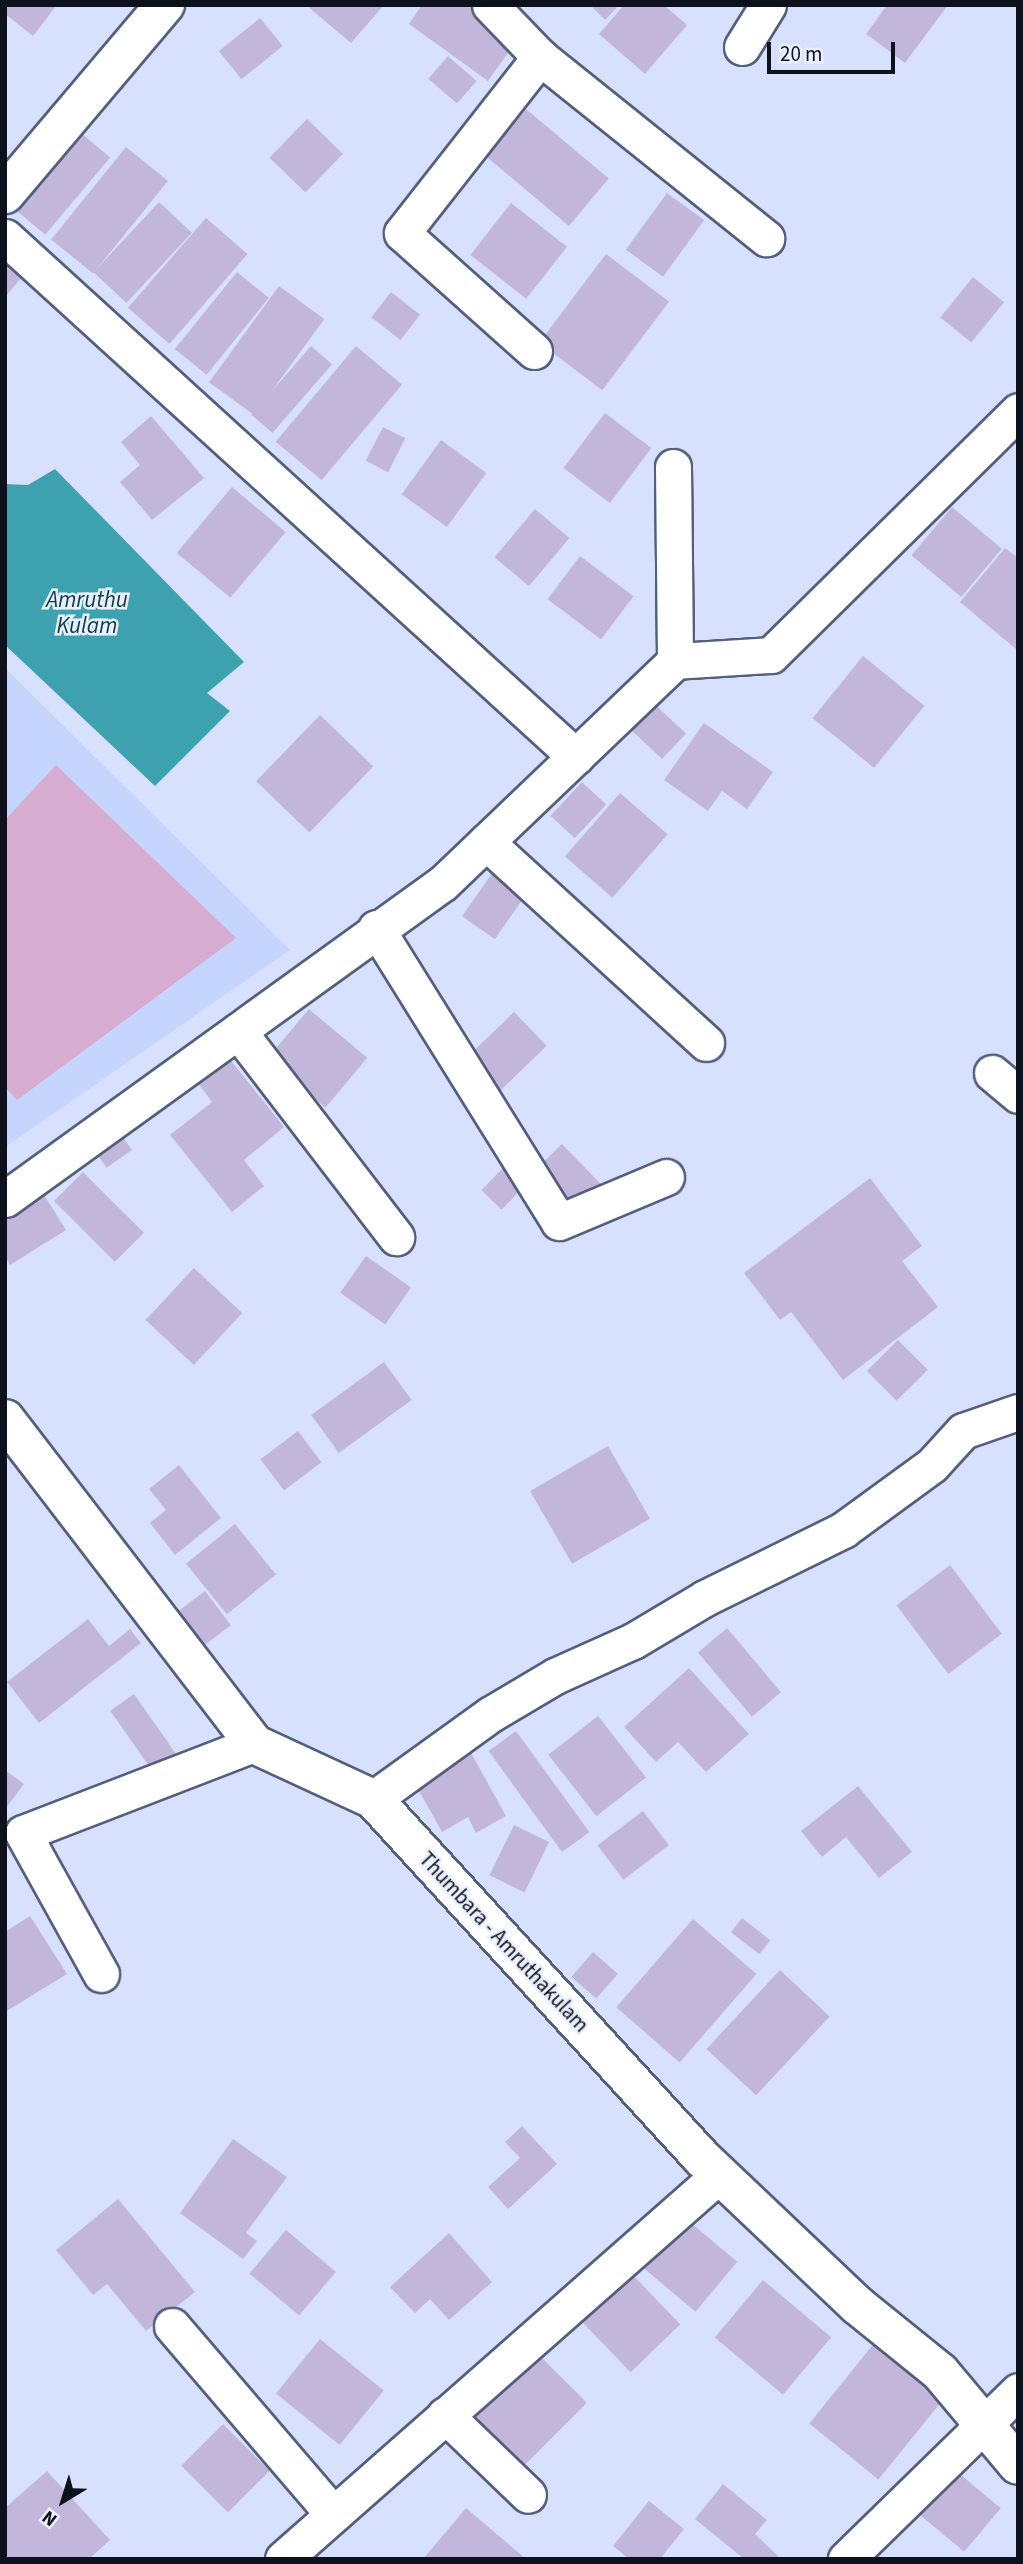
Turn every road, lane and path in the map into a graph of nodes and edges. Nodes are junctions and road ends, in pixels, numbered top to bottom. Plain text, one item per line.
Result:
1 (165, 5) edge
2 (490, 5) edge
3 (768, 5) edge
4 (742, 47) dead end
5 (540, 57) junction
6 (5, 194) edge
7 (5, 237) edge
8 (766, 238) dead end
9 (534, 351) dead end
10 (1018, 411) edge
11 (673, 467) dead end
12 (675, 661) junction
13 (576, 757) junction
14 (486, 842) junction
15 (376, 928) junction
16 (238, 1031) junction
17 (706, 1043) dead end
18 (992, 1073) dead end
19 (1018, 1095) edge
20 (666, 1177) dead end
21 (5, 1199) edge
22 (396, 1237) dead end
23 (1018, 1412) edge
24 (5, 1419) edge
25 (254, 1744) junction
26 (373, 1799) junction
27 (102, 1974) dead end
28 (720, 2174) junction
29 (172, 2326) dead end
30 (1018, 2391) edge
31 (445, 2415) junction
32 (979, 2425) junction
33 (1018, 2465) edge
34 (528, 2495) dead end
35 (333, 2514) junction
36 (283, 2559) edge
37 (846, 2559) edge

1 - 6 street
2 - 5 street
3 - 4 street
5 - 8 street
5 - 9 street
7 - 13 street
10 - 12 street
11 - 12 street
12 - 13 street
13 - 14 street
14 - 15 street
14 - 17 street
15 - 16 street
15 - 20 street
16 - 21 street
16 - 22 street
18 - 19 street
23 - 26 street
24 - 25 street, Thumbara - Amruthakulam
25 - 26 street, Thumbara - Amruthakulam
25 - 27 street
26 - 28 street, Thumbara - Amruthakulam
28 - 31 street
28 - 32 street, Thumbara - Amruthakulam
29 - 35 street
30 - 32 street
31 - 34 street
31 - 35 street
32 - 33 street, Thumbara - Amruthakulam
32 - 37 street
35 - 36 street

